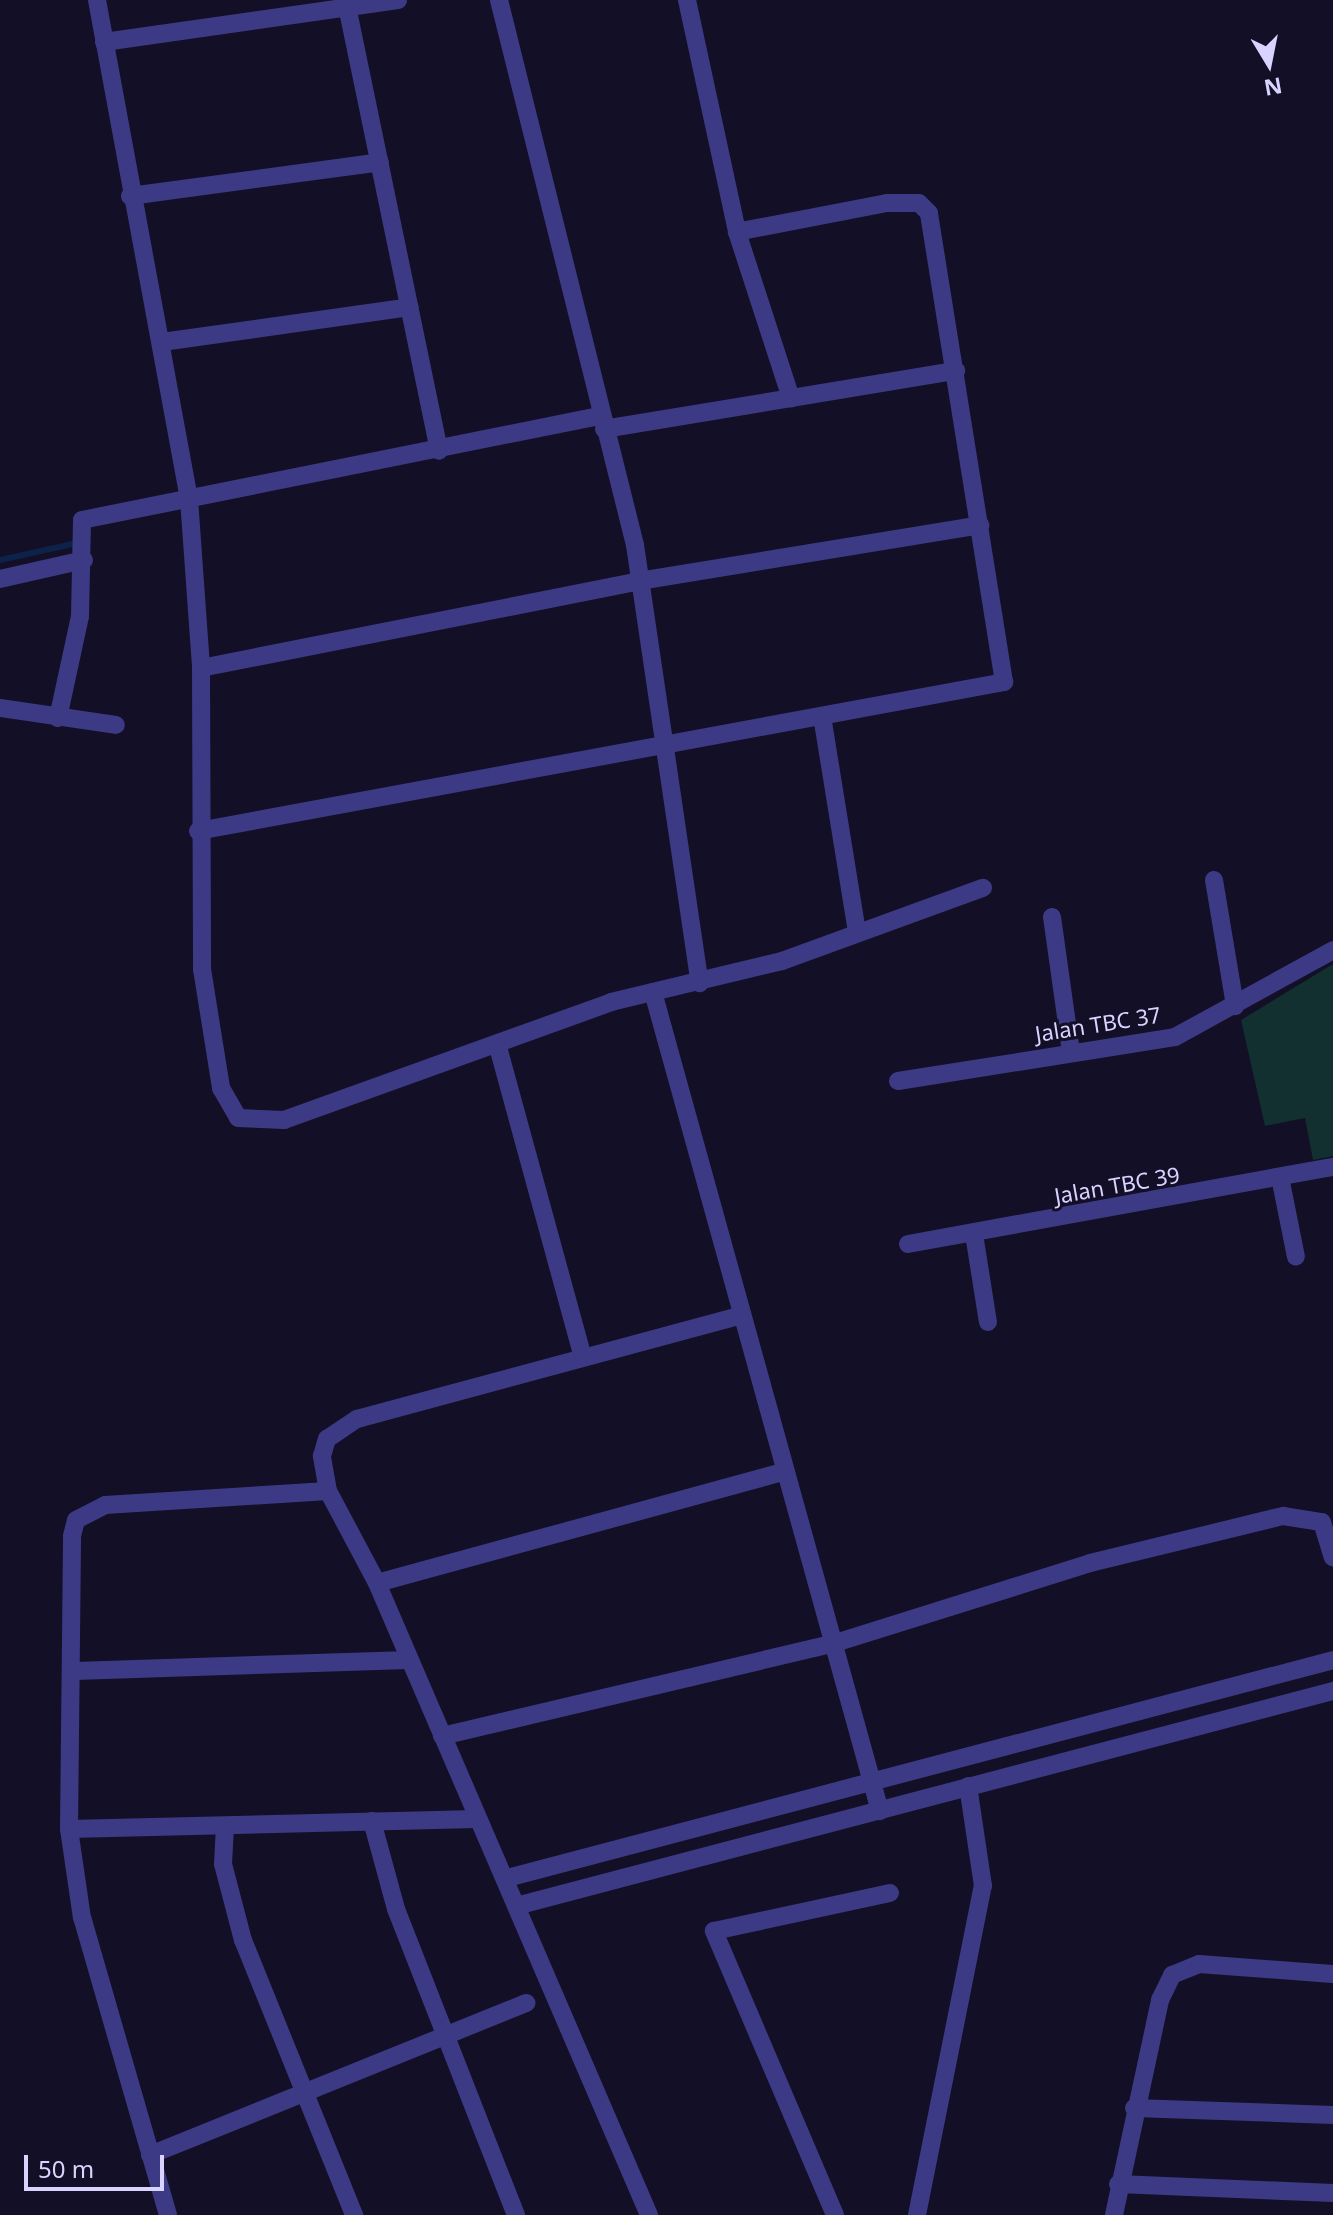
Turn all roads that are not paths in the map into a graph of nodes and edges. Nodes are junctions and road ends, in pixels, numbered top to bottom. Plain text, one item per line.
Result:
1 (97, 0) edge
2 (398, 0) edge
3 (499, 0) edge
4 (687, 0) edge
5 (348, 11) junction
6 (104, 42) junction
7 (380, 162) junction
8 (130, 196) junction
9 (737, 232) junction
10 (410, 307) junction
11 (162, 342) junction
12 (956, 371) junction
13 (791, 398) junction
14 (602, 422) junction
15 (439, 451) junction
16 (189, 499) junction
17 (980, 525) junction
18 (84, 560) junction
19 (0, 579) edge
20 (639, 581) junction
21 (201, 668) junction
22 (0, 708) edge
23 (822, 716) junction
24 (58, 718) junction
25 (116, 725) dead end
26 (663, 747) junction
27 (198, 831) junction
28 (1214, 880) dead end
29 (983, 888) dead end
30 (1052, 917) dead end
31 (857, 932) junction
32 (1333, 950) edge
33 (700, 983) junction
34 (653, 992) junction
35 (1235, 1006) junction
36 (498, 1047) junction
37 (1071, 1053) junction
38 (898, 1081) dead end
39 (1333, 1167) edge
40 (1281, 1182) junction
41 (974, 1234) junction
42 (908, 1244) dead end
43 (1296, 1257) dead end
44 (738, 1316) junction
45 (988, 1322) dead end
46 (583, 1357) junction
47 (784, 1472) junction
48 (328, 1491) junction
49 (1333, 1557) edge
50 (377, 1583) junction
51 (832, 1644) junction
52 (408, 1660) junction
53 (1333, 1660) edge
54 (75, 1671) junction
55 (1333, 1691) edge
56 (442, 1736) junction
57 (871, 1778) junction
58 (968, 1786) junction
59 (880, 1811) junction
60 (476, 1819) junction
61 (372, 1821) junction
62 (225, 1826) junction
63 (69, 1829) junction
64 (507, 1878) junction
65 (890, 1893) dead end
66 (520, 1905) junction
67 (1333, 1974) edge
68 (526, 2003) dead end
69 (447, 2038) junction
70 (306, 2093) junction
71 (1134, 2108) junction
72 (1333, 2115) edge
73 (150, 2155) junction
74 (1118, 2184) junction
75 (1333, 2193) edge
76 (168, 2215) edge
77 (354, 2215) edge
78 (516, 2215) edge
79 (649, 2215) edge
80 (835, 2215) edge
81 (917, 2215) edge
82 (1114, 2215) edge

1 - 6 street
2 - 5 street
3 - 14 street
4 - 9 street
5 - 6 street
5 - 7 street
6 - 8 street
7 - 8 street
7 - 10 street
8 - 11 street
9 - 12 street
9 - 13 street
10 - 11 street
10 - 15 street
11 - 16 street
12 - 13 street
12 - 17 street
13 - 14 street
14 - 15 street
14 - 20 street
15 - 16 street
16 - 18 street
16 - 21 street
17 - 20 street
17 - 23 street
18 - 19 street
18 - 24 street
20 - 21 street
20 - 26 street
21 - 27 street
22 - 24 street
23 - 26 street
23 - 31 street
24 - 25 street
26 - 27 street
26 - 33 street
27 - 36 street
28 - 35 street
29 - 31 street
30 - 37 street
31 - 33 street
32 - 35 street, Jalan TBC 37
33 - 34 street
34 - 36 street
34 - 44 street
35 - 37 street, Jalan TBC 37
36 - 46 street
37 - 38 street, Jalan TBC 37
39 - 40 street, Jalan TBC 39
40 - 41 street, Jalan TBC 39
40 - 43 street
41 - 42 street, Jalan TBC 39
41 - 45 street
44 - 46 street
44 - 47 street
46 - 48 street
47 - 50 street
47 - 51 street
48 - 50 street
48 - 54 street
49 - 51 street
50 - 52 street
51 - 56 street
51 - 57 street
52 - 54 street
52 - 56 street
53 - 57 street
54 - 63 street
55 - 58 street
56 - 60 street
57 - 59 street
57 - 64 street
58 - 59 street
58 - 81 street
59 - 66 street
60 - 61 street
60 - 64 street
61 - 62 street
61 - 69 street
62 - 63 street
62 - 70 street
63 - 73 street
64 - 66 street
65 - 80 street
66 - 79 street
67 - 71 street
68 - 69 street
69 - 70 street
69 - 78 street
70 - 73 street
70 - 77 street
71 - 72 street
71 - 74 street
73 - 76 street
74 - 75 street
74 - 82 street

